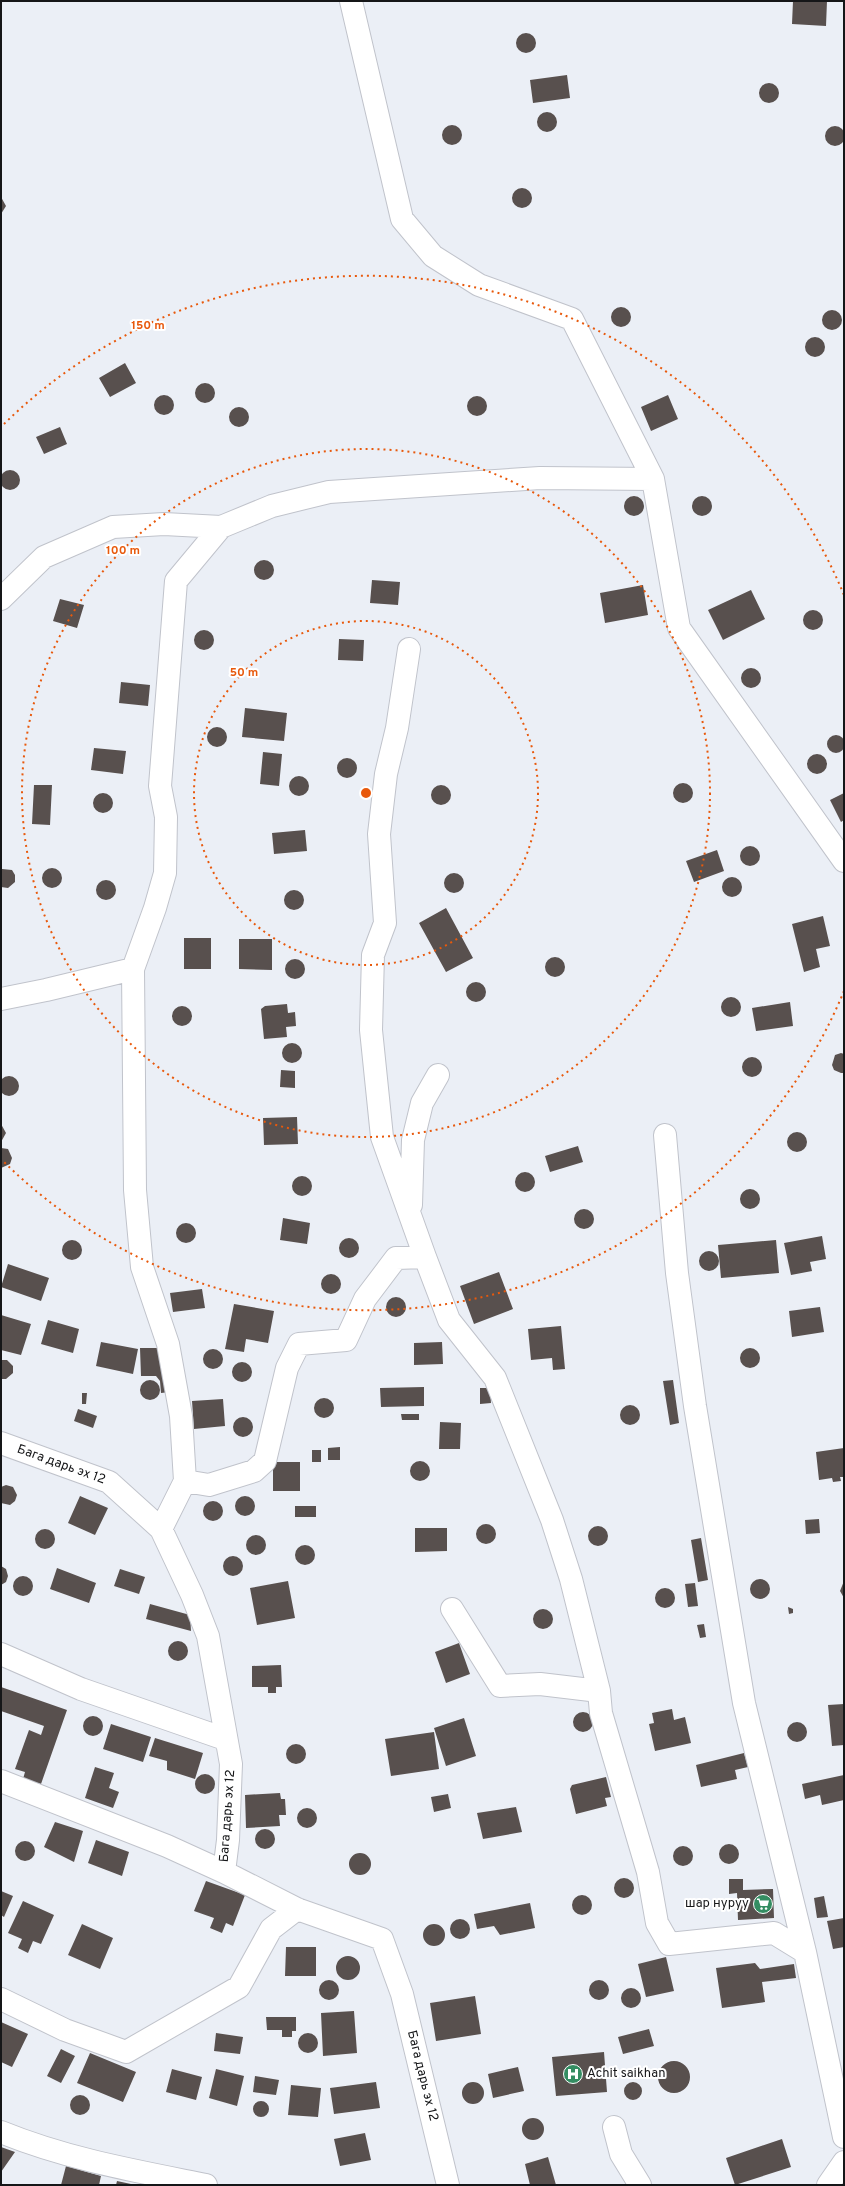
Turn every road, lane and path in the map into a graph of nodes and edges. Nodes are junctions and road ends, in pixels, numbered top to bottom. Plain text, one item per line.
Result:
1 (351, 1) edge
2 (654, 479) junction
3 (221, 527) junction
4 (1, 599) edge
5 (409, 650) dead end
6 (844, 861) edge
7 (133, 969) junction
8 (1, 999) edge
9 (438, 1075) dead end
10 (665, 1135) dead end
11 (411, 1218) junction
12 (425, 1257) junction
13 (1, 1443) edge
14 (185, 1481) junction
15 (161, 1529) junction
16 (452, 1609) dead end
17 (1, 1654) edge
18 (599, 1690) junction
19 (225, 1739) junction
20 (1, 1781) edge
21 (224, 1872) junction
22 (297, 1909) junction
23 (805, 1952) junction
24 (1, 1999) edge
25 (614, 2127) dead end
26 (1, 2132) edge
27 (844, 2137) edge
28 (844, 2162) edge
29 (206, 2185) edge
30 (448, 2185) edge
31 (640, 2185) edge
32 (828, 2185) edge

1 - 2 street
2 - 3 street
2 - 6 street
3 - 4 street
3 - 7 street
5 - 11 street
7 - 8 street
7 - 14 street
9 - 11 street
10 - 23 street
11 - 12 street
12 - 14 street
12 - 18 street
13 - 15 street, Бага дарь эх 12
14 - 15 street
15 - 19 street, Бага дарь эх 12
16 - 18 street
17 - 19 street
18 - 23 street
19 - 21 street, Бага дарь эх 12
20 - 21 street
21 - 22 street, Бага дарь эх 12
22 - 24 street
22 - 30 street, Бага дарь эх 12
23 - 27 street
25 - 31 street
26 - 29 street
28 - 32 street

